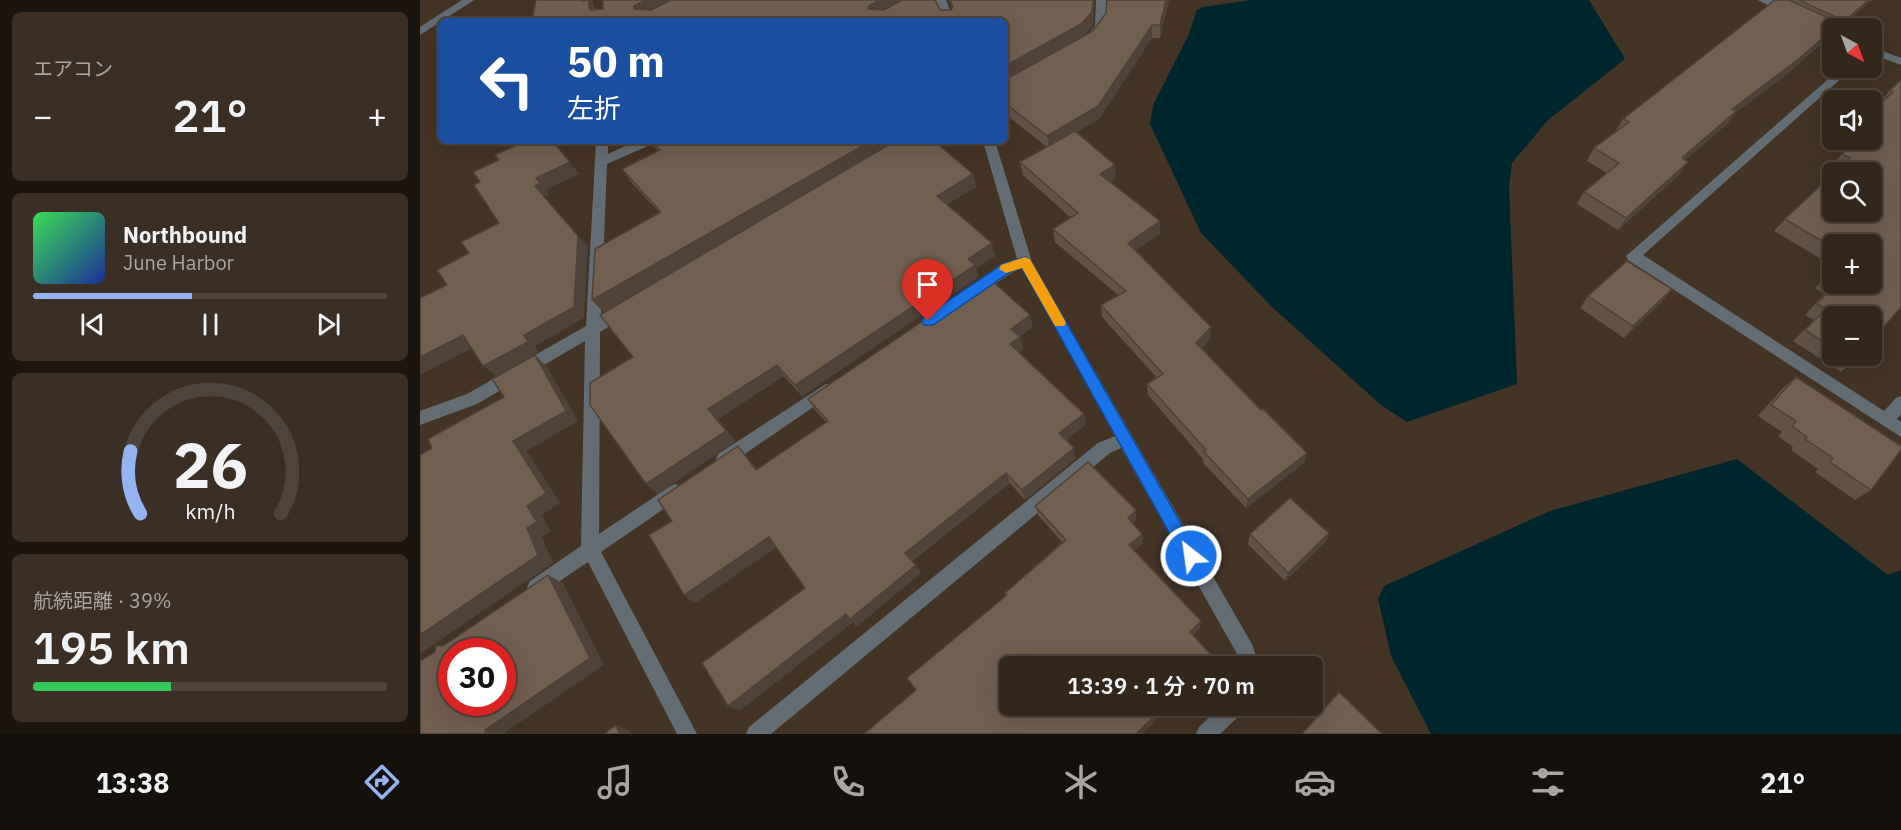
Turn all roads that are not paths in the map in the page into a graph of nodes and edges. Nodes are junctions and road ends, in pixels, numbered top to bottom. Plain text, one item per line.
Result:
1 (469, 0) edge
2 (941, 0) edge
3 (1101, 0) edge
4 (1763, 0) edge
5 (1793, 14) edge
6 (441, 18) edge
7 (948, 18) edge
8 (438, 20) edge
9 (420, 32) edge
10 (1077, 47) edge
11 (1882, 54) edge
12 (1901, 62) edge
13 (1836, 78) edge
14 (602, 144) edge
15 (641, 144) edge
16 (990, 144) edge
17 (601, 162) junction
18 (1025, 262) junction
19 (958, 301) edge
20 (634, 304) edge
21 (593, 328) junction
22 (839, 381) edge
23 (1901, 403) edge
24 (420, 418) edge
25 (1886, 420) junction
26 (1901, 430) edge
27 (1124, 439) junction
28 (710, 469) edge
29 (690, 482) edge
30 (590, 549) junction
31 (524, 595) edge
32 (1246, 656) edge
33 (1225, 716) edge
34 (687, 734) edge
35 (756, 734) edge
36 (1206, 734) edge

1 - 6 street
2 - 7 street
3 - 10 street
4 - 5 street
8 - 9 street
11 - 12 street
13 - 25 street
14 - 17 street
15 - 17 street
16 - 18 street
17 - 21 street
18 - 19 street
18 - 27 street
20 - 21 street
21 - 24 street
21 - 30 street
22 - 28 street
23 - 25 street
25 - 26 street
27 - 32 street
27 - 35 street
29 - 30 street
30 - 31 street
30 - 34 street
33 - 36 street

